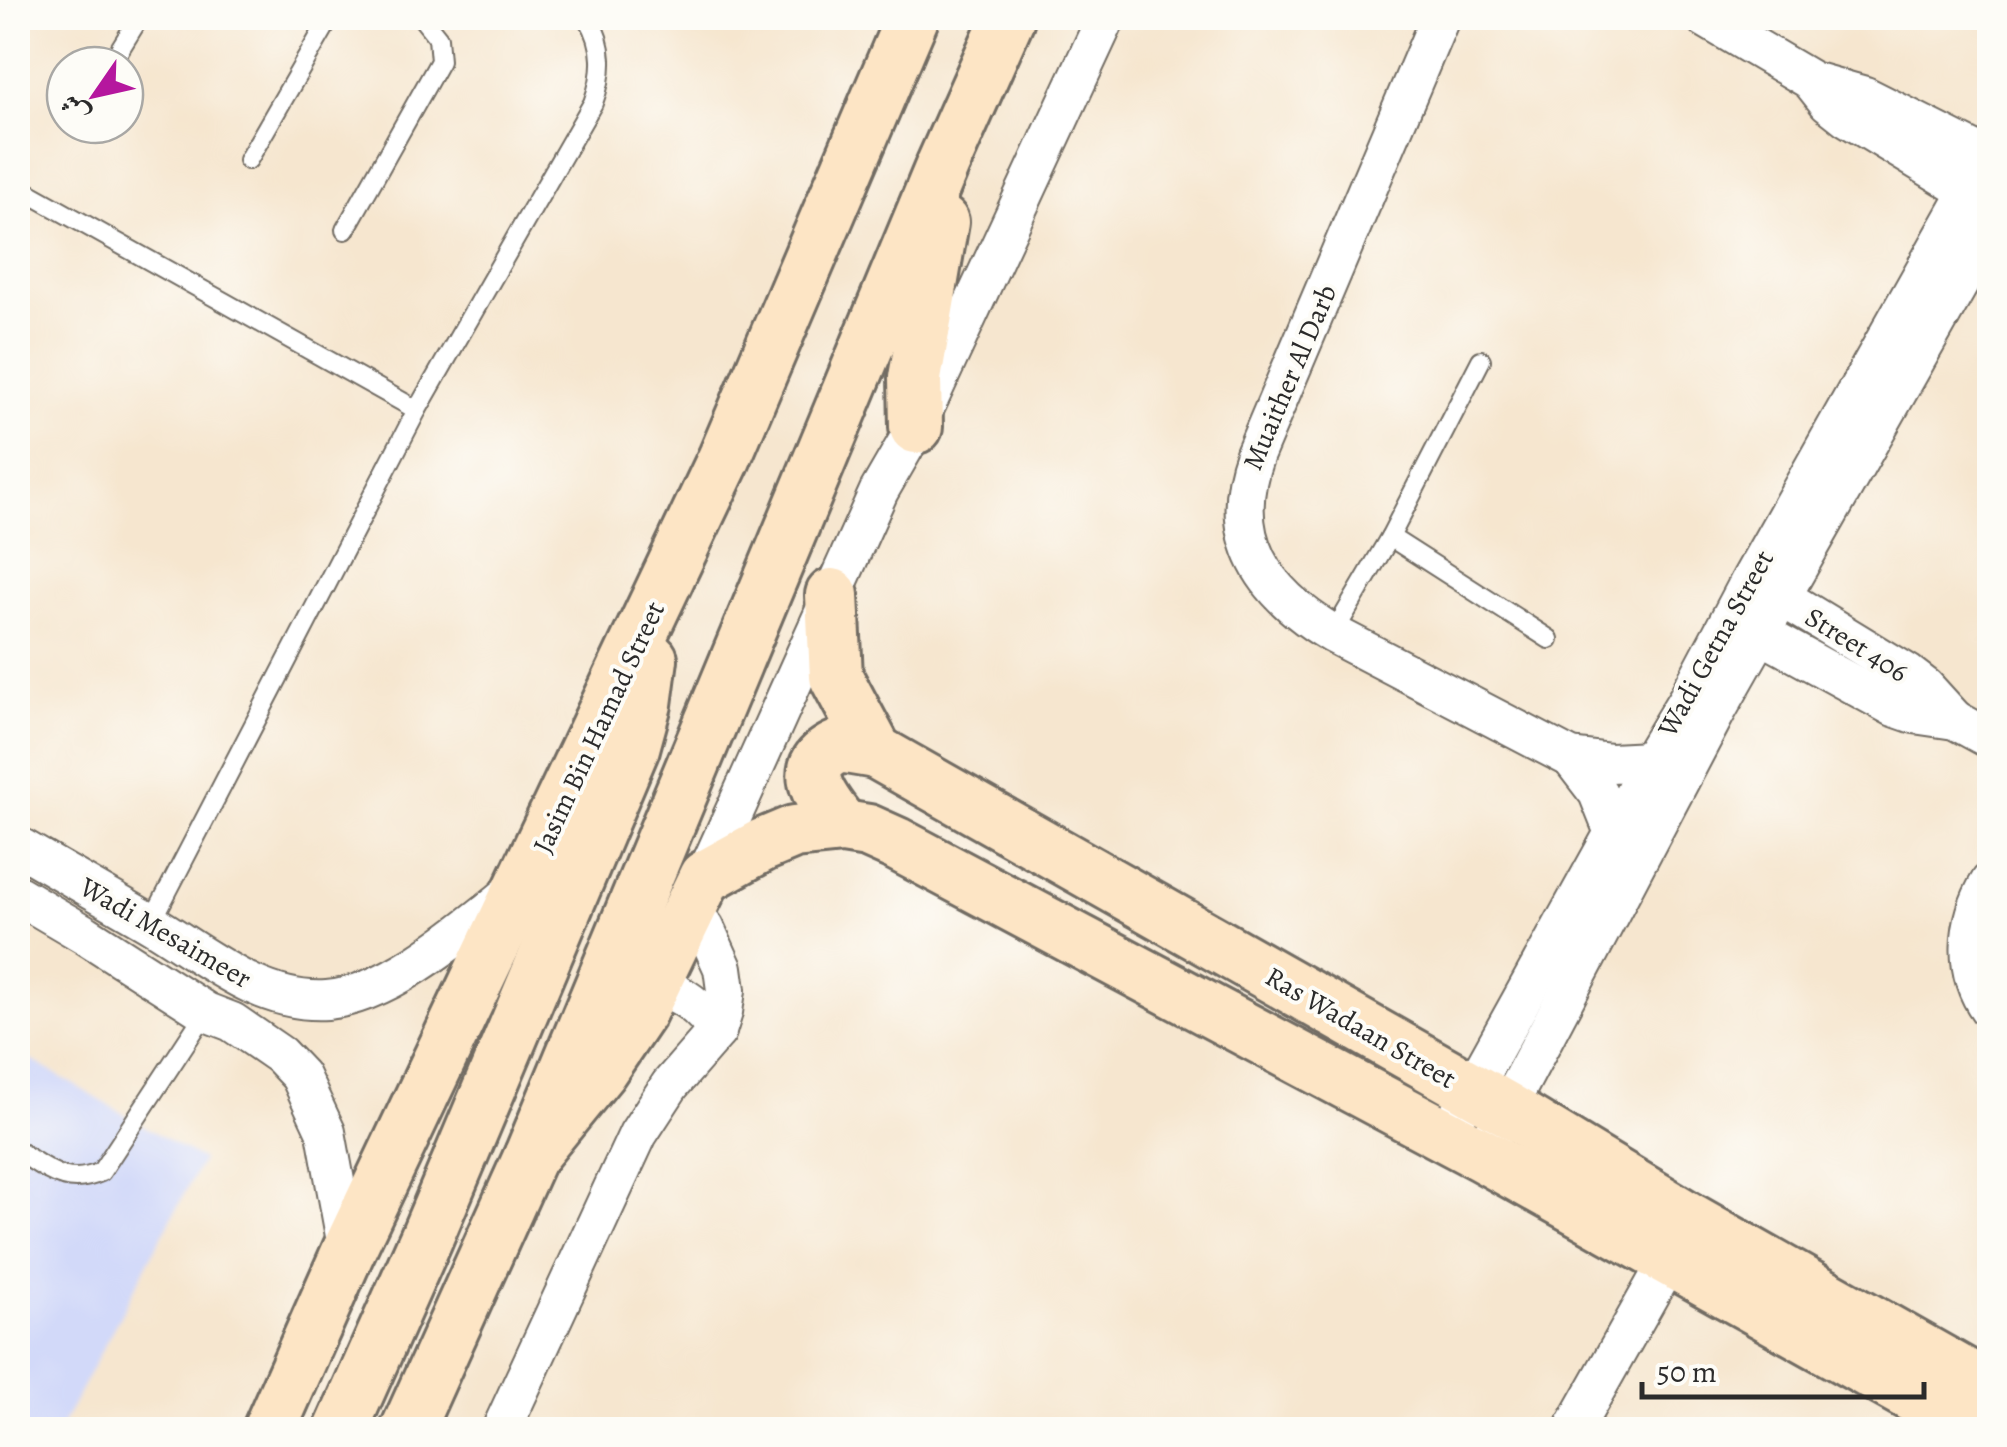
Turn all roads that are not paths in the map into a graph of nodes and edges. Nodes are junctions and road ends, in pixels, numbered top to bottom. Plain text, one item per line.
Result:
1 (139, 18) edge
2 (330, 18) edge
3 (422, 18) edge
4 (588, 18) edge
5 (912, 18) edge
6 (1008, 18) edge
7 (1106, 18) edge
8 (1440, 18) edge
9 (1705, 18) edge
10 (122, 45) edge
11 (1812, 81) junction
12 (1989, 157) edge
13 (248, 160) dead end
14 (943, 164) junction
15 (18, 187) edge
16 (1978, 197) edge
17 (1990, 229) edge
18 (344, 230) dead end
19 (1482, 360) dead end
20 (418, 410) junction
21 (916, 428) junction
22 (1390, 538) junction
23 (1767, 588) junction
24 (832, 595) junction
25 (652, 612) junction
26 (1746, 626) junction
27 (1334, 634) junction
28 (1549, 639) dead end
29 (1955, 720) junction
30 (1990, 739) edge
31 (876, 752) junction
32 (1571, 758) junction
33 (1650, 760) junction
34 (843, 827) junction
35 (1614, 833) junction
36 (18, 846) edge
37 (525, 882) junction
38 (1990, 882) edge
39 (697, 892) junction
40 (18, 895) edge
41 (151, 923) junction
42 (655, 984) junction
43 (1990, 1010) edge
44 (206, 1012) junction
45 (717, 1030) junction
46 (1489, 1100) junction
47 (1464, 1146) junction
48 (18, 1151) edge
49 (530, 1157) junction
50 (1680, 1240) junction
51 (348, 1252) junction
52 (1990, 1390) edge
53 (268, 1430) edge
54 (341, 1430) edge
55 (407, 1430) edge
56 (501, 1430) edge
57 (1573, 1430) edge
58 (1974, 1430) edge

1 - 10 lane
2 - 13 lane
3 - 18 lane
4 - 20 lane
5 - 25 main road, Jasim Bin Hamad Street
6 - 14 main road
7 - 21 street
8 - 27 street, Muaither Al Darb
9 - 11 street
11 - 12 street
11 - 16 street
12 - 16 street, Wadi Getna Street
14 - 21 main road
14 - 49 main road
15 - 20 lane
16 - 23 street, Wadi Getna Street
17 - 23 street, Wadi Getna Street
19 - 22 lane
20 - 41 lane
21 - 24 street
22 - 27 lane
22 - 28 lane
23 - 26 street, Wadi Getna Street
23 - 29 street, Street 406
24 - 31 main road, Ras Wadaan Street
24 - 39 street
25 - 37 main road, Jasim Bin Hamad Street
25 - 54 main road
26 - 29 street, Street 406
26 - 33 street, Wadi Getna Street
26 - 46 street, Wadi Getna Street
27 - 32 street, Muaither Al Darb
29 - 30 street, Street 406
31 - 34 main road
31 - 46 main road, Ras Wadaan Street
32 - 33 street, Muaither Al Darb
32 - 35 street, Muaither Al Darb
33 - 35 street, Wadi Getna Street
34 - 39 main road, Ras Wadaan Street
34 - 47 main road, Ras Wadaan Street
35 - 46 street, Wadi Getna Street
36 - 41 street, Wadi Mesaimeer
37 - 41 street, Wadi Mesaimeer
37 - 51 main road, Jasim Bin Hamad Street
38 - 43 street
39 - 42 main road
39 - 45 street
40 - 44 street, Wadi Mesaimeer
42 - 45 street
42 - 49 main road
44 - 48 lane
44 - 51 street, Wadi Mesaimeer
45 - 56 street
46 - 47 street, Wadi Getna Street
46 - 50 main road, Ras Wadaan Street
47 - 50 main road, Ras Wadaan Street
49 - 55 main road
50 - 52 main road, Ras Wadaan Street
50 - 57 street
50 - 58 main road, Ras Wadaan Street
51 - 53 main road, Jasim Bin Hamad Street

